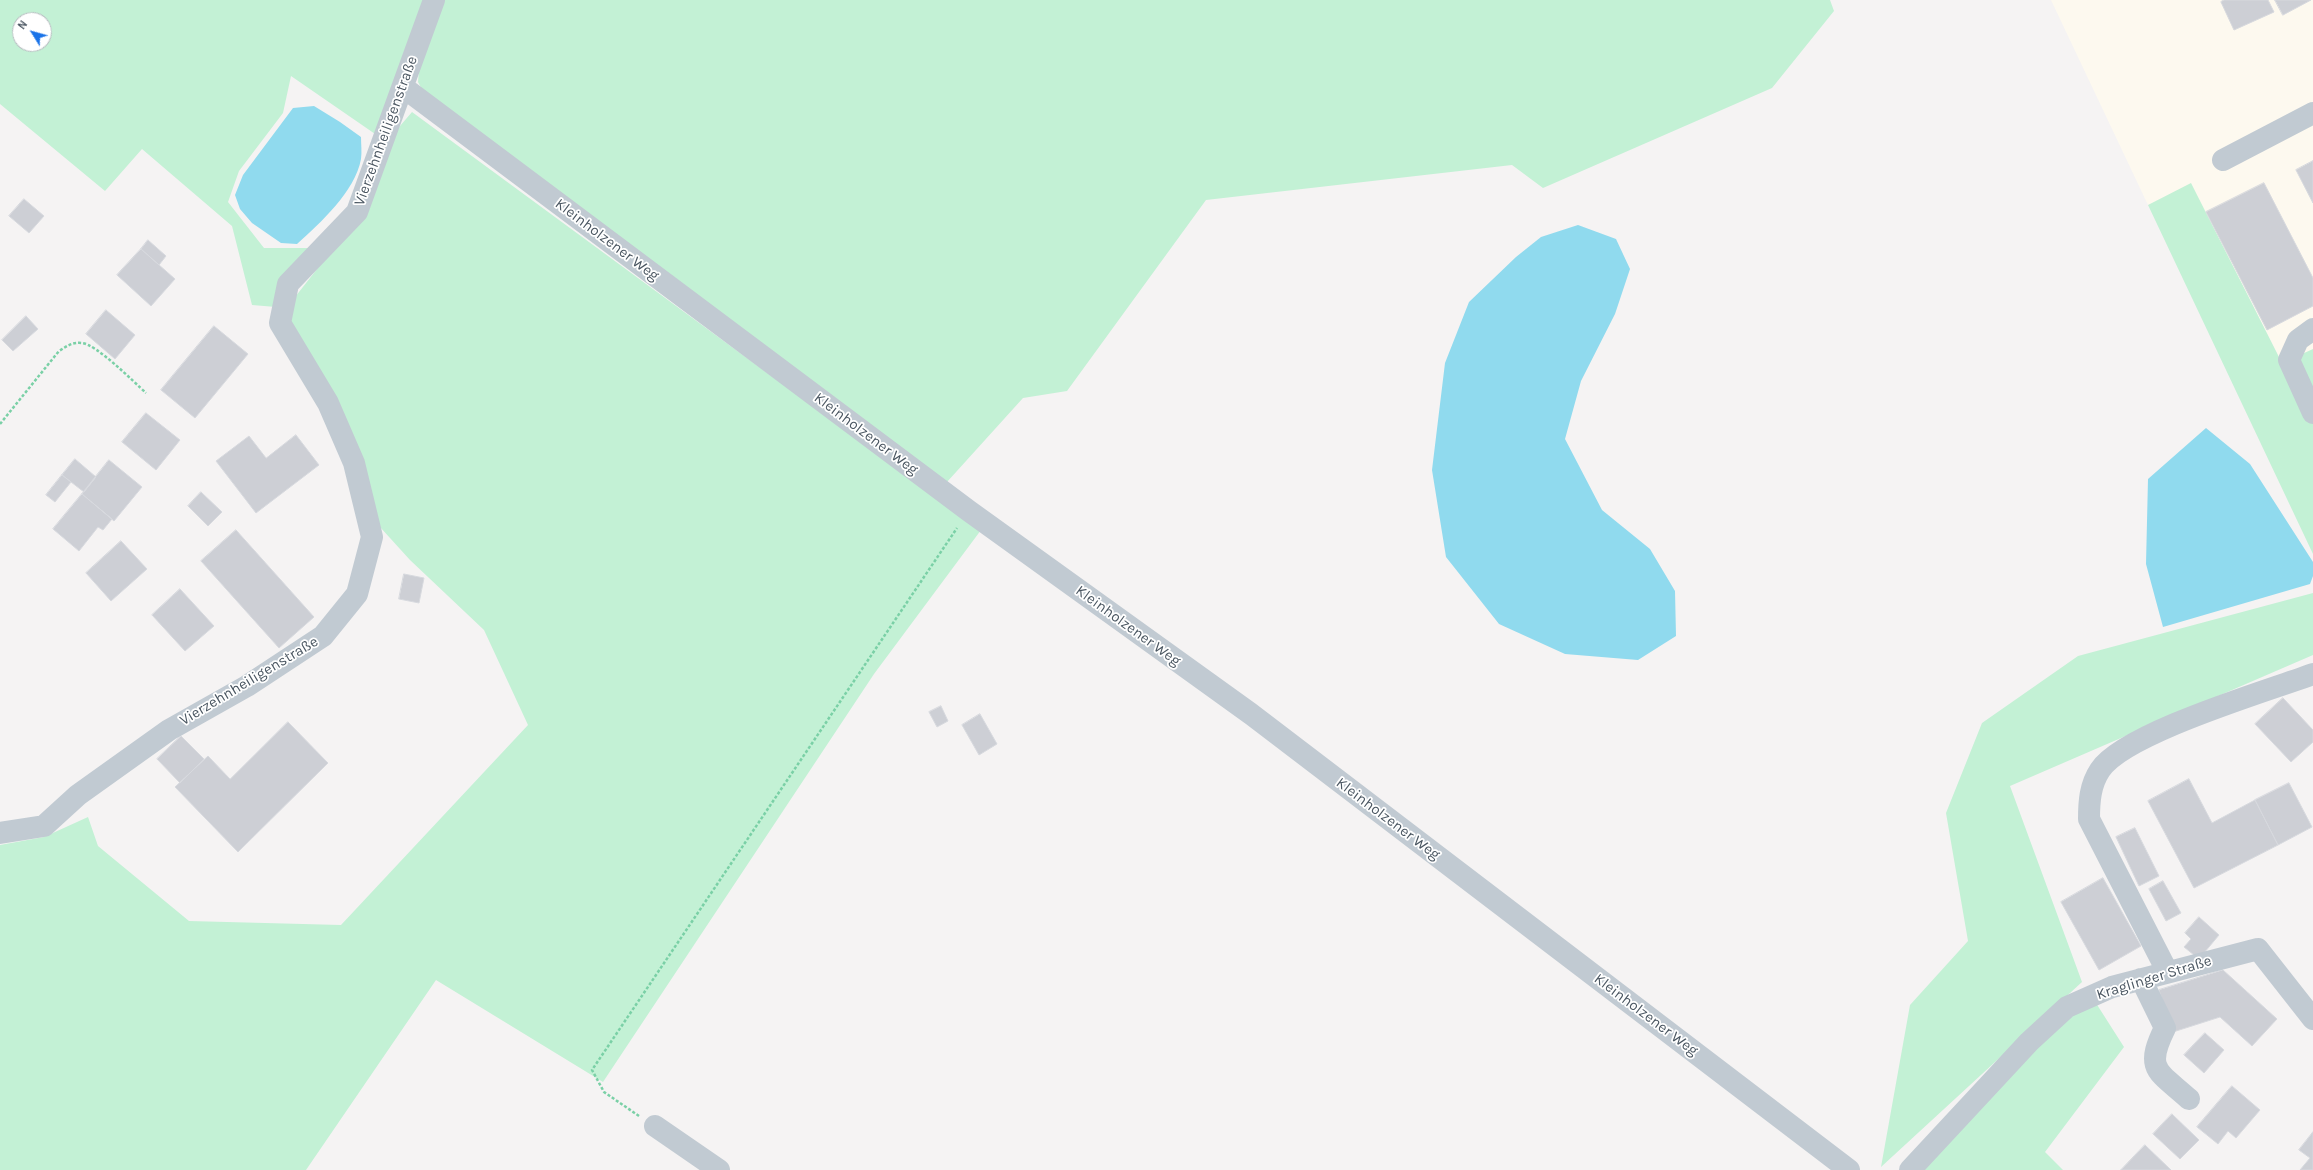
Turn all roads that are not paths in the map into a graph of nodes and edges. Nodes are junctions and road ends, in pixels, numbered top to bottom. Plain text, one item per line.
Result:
1 (434, 0) edge
2 (403, 87) junction
3 (2313, 113) edge
4 (2223, 160) dead end
5 (2313, 329) edge
6 (2313, 413) edge
7 (2313, 674) edge
8 (0, 833) edge
9 (2167, 971) junction
10 (2141, 979) junction
11 (2313, 1019) edge
12 (2189, 1099) dead end
13 (655, 1126) road end
14 (719, 1170) edge
15 (1849, 1170) edge
16 (1910, 1170) edge

1 - 2 street, Vierzehnheiligenstraße
2 - 8 street, Vierzehnheiligenstraße
2 - 15 street, Kleinholzener Weg
3 - 4 street
5 - 6 street
7 - 9 street
9 - 10 street, Kraglinger Straße
9 - 11 street, Kraglinger Straße
10 - 12 street
10 - 16 street, Kraglinger Straße
13 - 14 street

